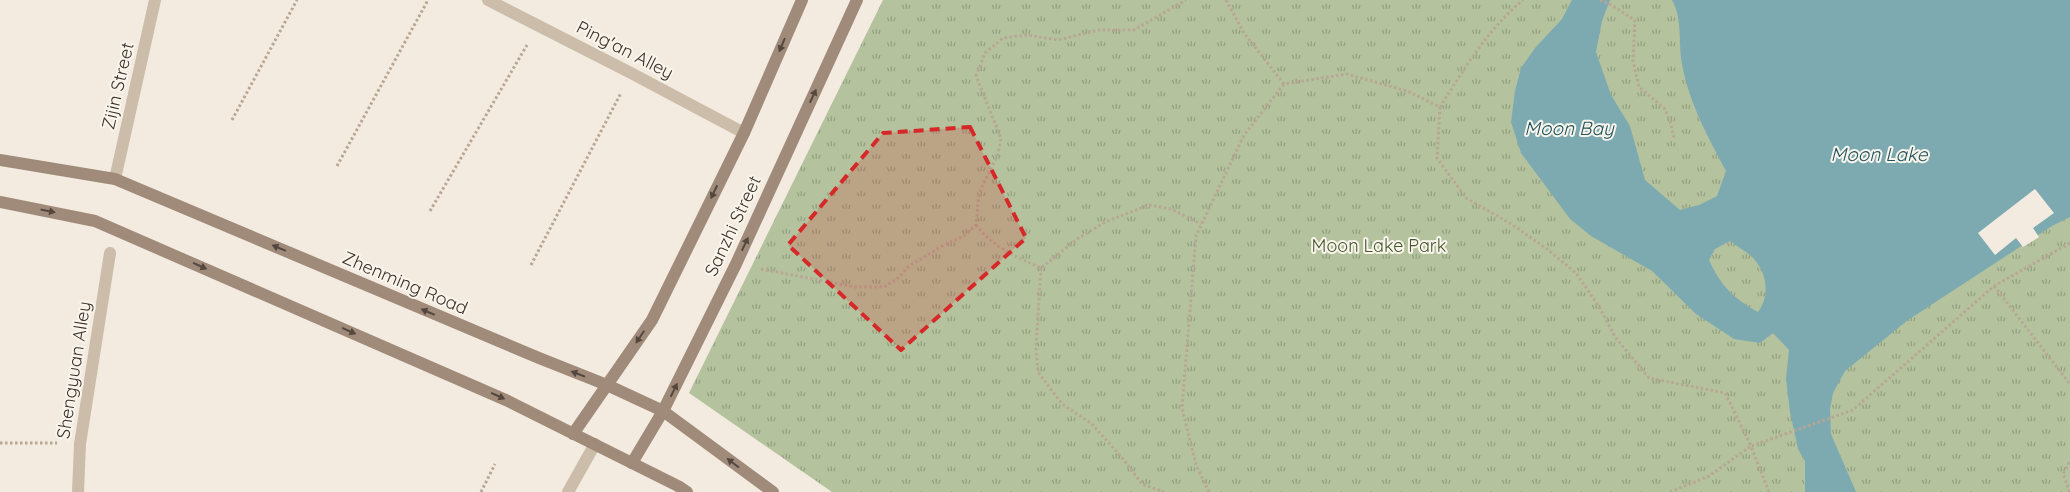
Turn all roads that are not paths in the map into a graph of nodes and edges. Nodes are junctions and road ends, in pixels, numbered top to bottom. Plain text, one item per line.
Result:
1 (155, 0) edge
2 (488, 0) edge
3 (802, 0) edge
4 (857, 0) edge
5 (744, 133) junction
6 (0, 160) edge
7 (115, 179) junction
8 (0, 202) edge
9 (110, 253) dead end
10 (607, 385) junction
11 (664, 411) junction
12 (574, 434) junction
13 (595, 444) junction
14 (632, 463) junction
15 (78, 492) edge
16 (568, 492) edge
17 (687, 492) edge
18 (773, 492) edge

1 - 7 street, Zijin Street
2 - 5 street, Ping'an Alley
3 -> 5 main road, Sanzhi Street
11 -> 4 main road, Sanzhi Street
5 -> 10 main road, Sanzhi Street
6 - 7 main road, Zhenming Road
10 -> 7 main road, Zhenming Road
8 -> 12 main road
9 - 15 street, Shengyuan Alley
10 - 11 main road, Zhenming Road
10 - 12 main road, Sanzhi Street
11 - 14 main road, Sanzhi Street
18 -> 11 main road, Zhenming Road
12 - 13 main road
13 - 14 main road
13 - 16 street
14 - 17 main road

